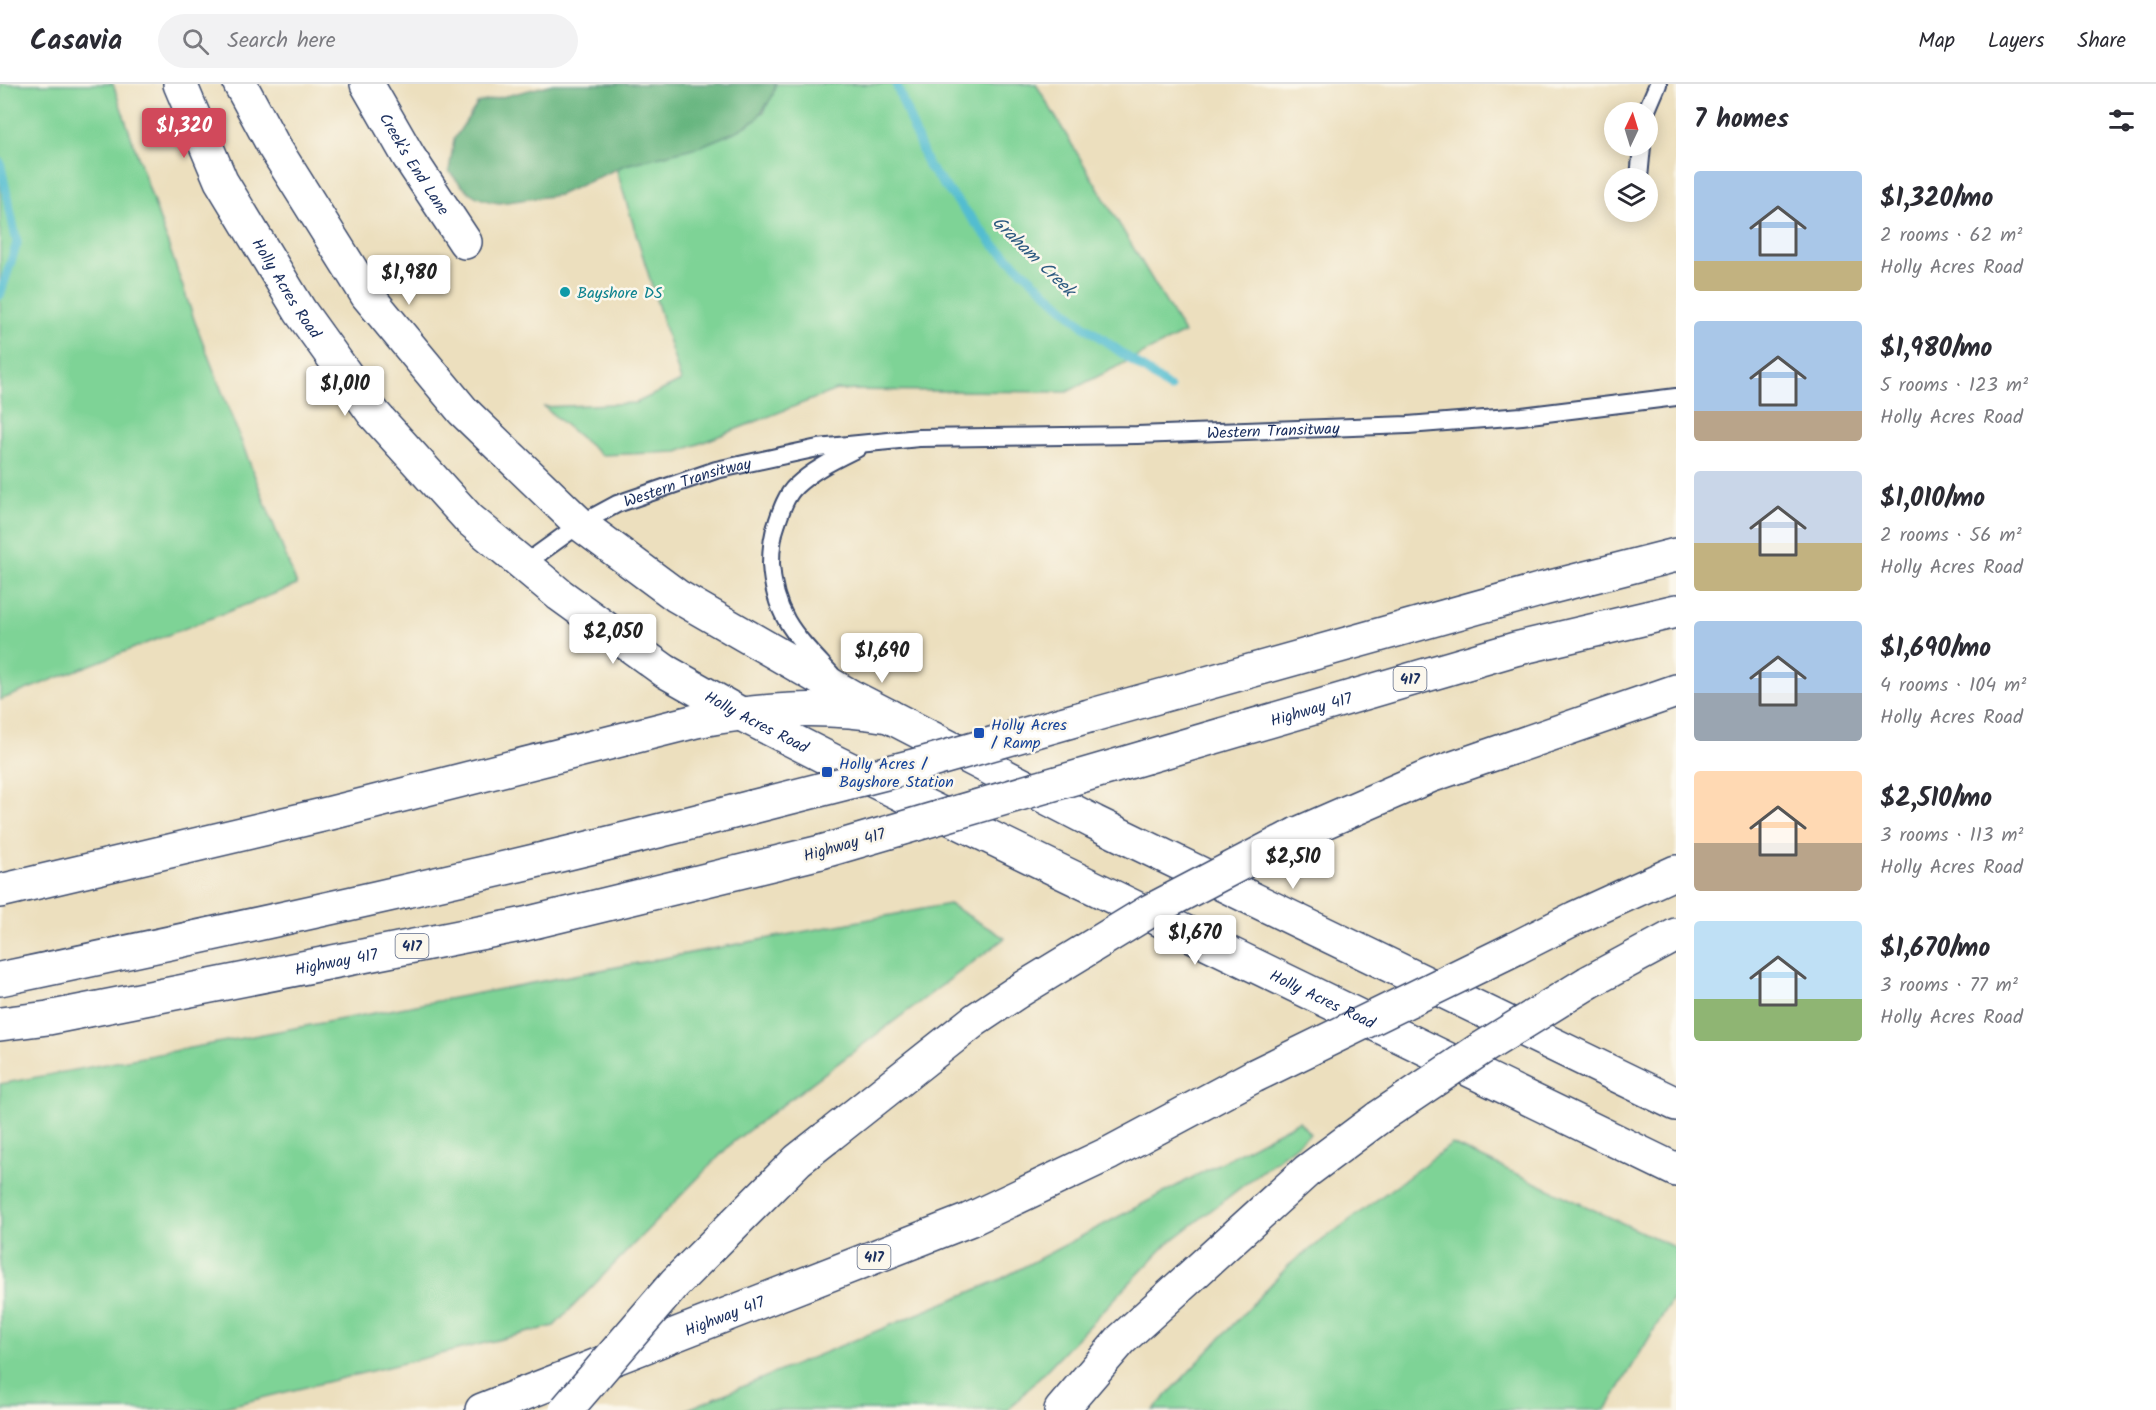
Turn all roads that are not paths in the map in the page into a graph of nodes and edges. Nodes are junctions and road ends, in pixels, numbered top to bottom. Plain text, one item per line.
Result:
1 (180, 84) edge
2 (240, 84) edge
3 (368, 84) edge
4 (1658, 84) edge
5 (1650, 102) edge
6 (465, 242) dead end
7 (1676, 397) edge
8 (870, 442) junction
9 (580, 524) junction
10 (1676, 555) edge
11 (523, 565) junction
12 (1676, 611) edge
13 (1676, 691) edge
14 (852, 697) junction
15 (739, 713) junction
16 (890, 716) junction
17 (1676, 872) edge
18 (0, 891) edge
19 (1676, 935) edge
20 (0, 979) edge
21 (0, 1024) edge
22 (1676, 1104) edge
23 (1676, 1170) edge
24 (482, 1410) edge
25 (566, 1410) edge
26 (1061, 1410) edge

1 - 11 main road, Holly Acres Road
2 - 9 main road
3 - 6 main road, Creek's End Lane
4 - 5 lane
7 - 8 lane, Western Transitway
8 - 9 lane, Western Transitway
8 - 14 lane, Western Transitway
9 - 11 lane, Western Transitway
9 - 14 main road
10 - 20 main road, bridge
11 - 15 main road, Holly Acres Road
12 - 21 main road, Highway 417 / 417, bridge
13 - 25 main road, bridge
14 - 16 main road
15 - 16 main road
15 - 18 main road
15 - 23 main road, Holly Acres Road
16 - 22 main road
17 - 24 main road, Highway 417 / 417, bridge
19 - 26 main road, bridge

